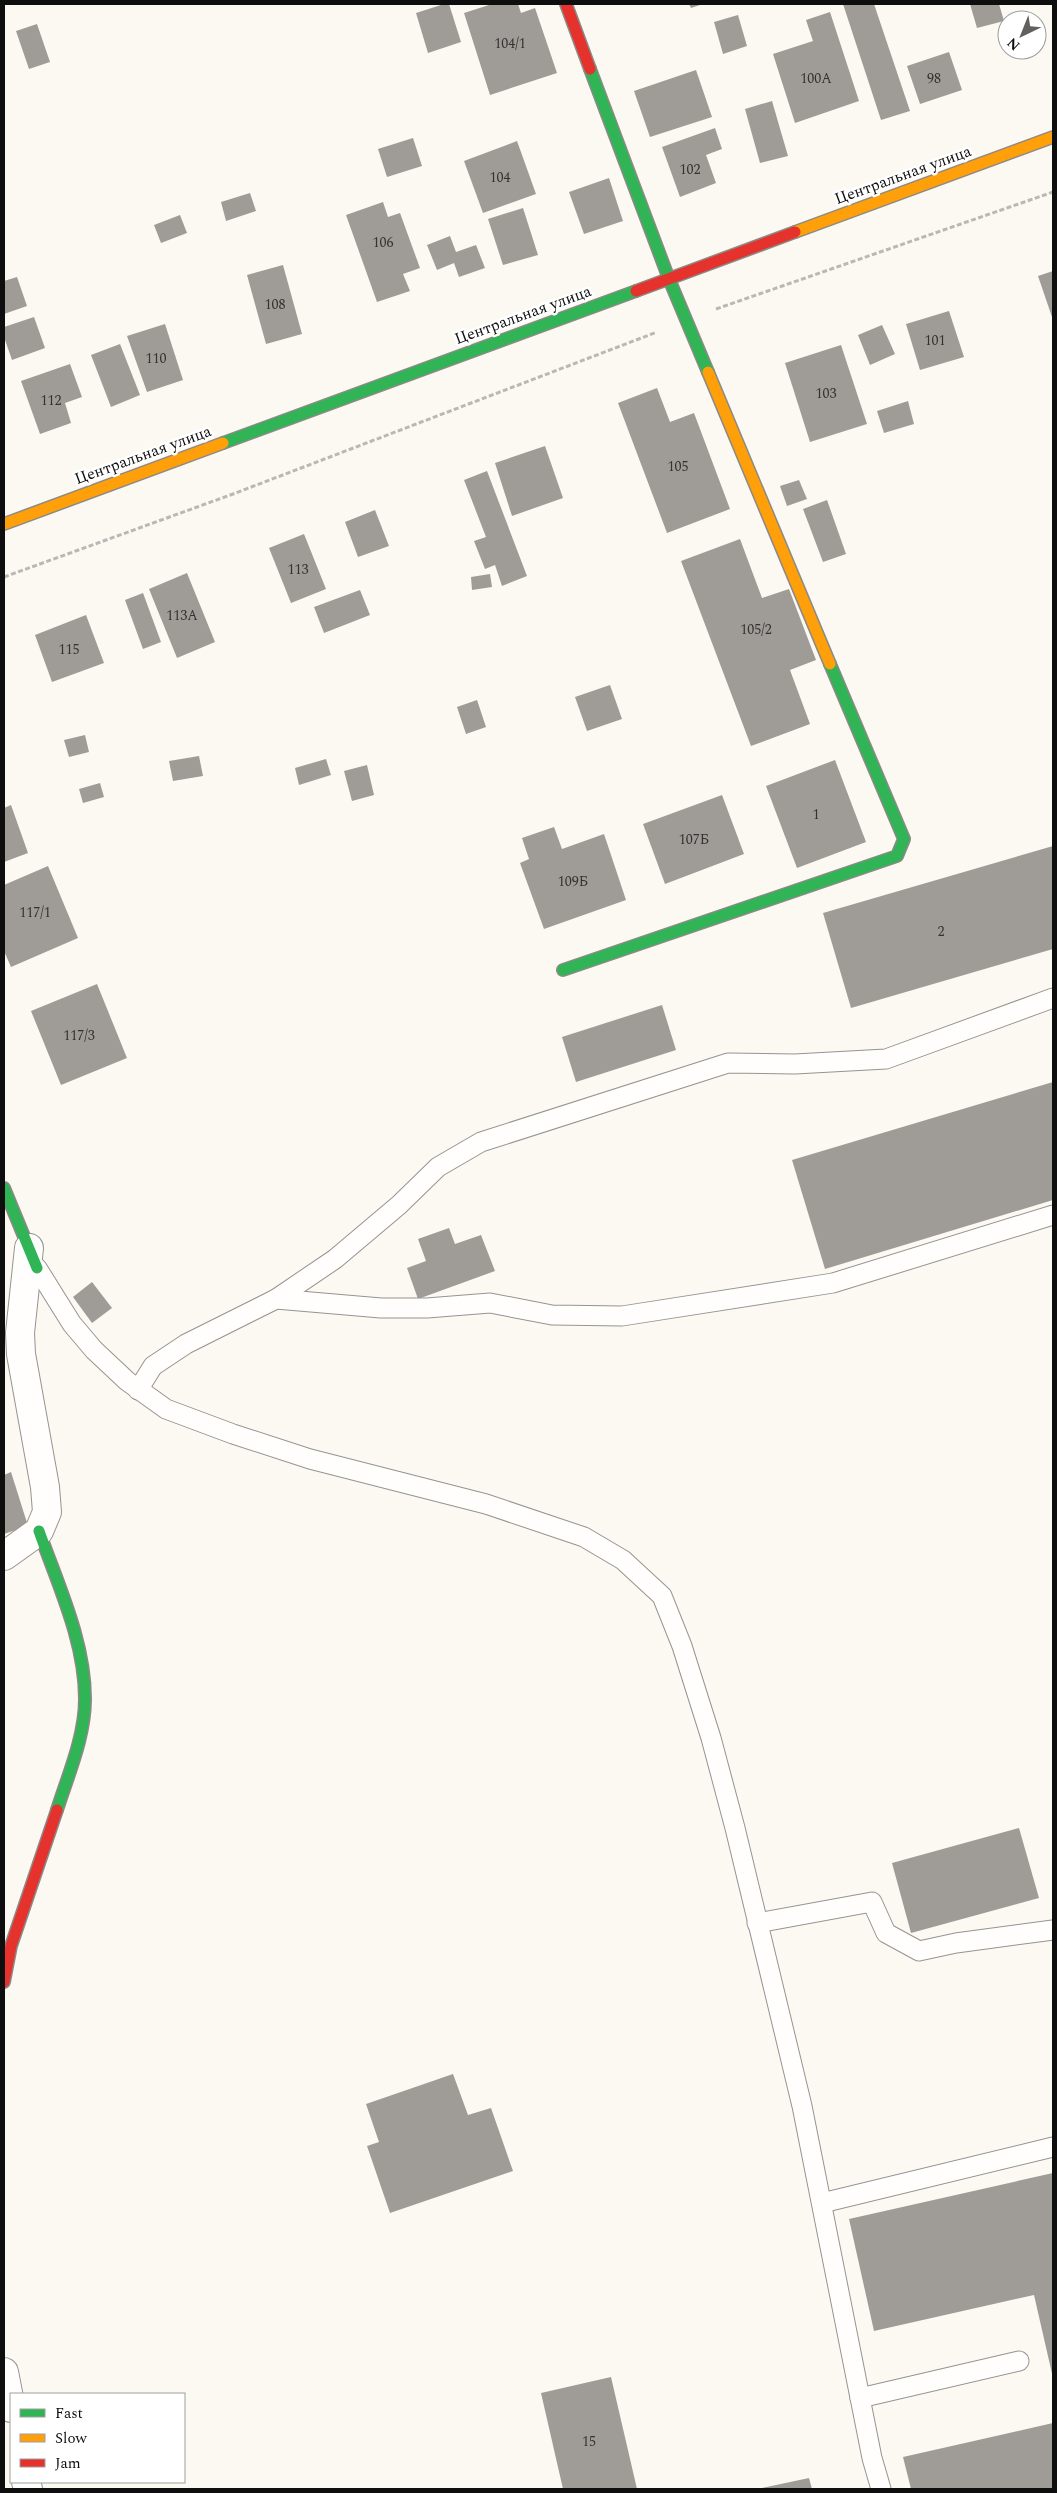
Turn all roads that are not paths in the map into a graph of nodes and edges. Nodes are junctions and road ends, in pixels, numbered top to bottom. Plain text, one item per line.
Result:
1 (566, 4) edge
2 (1053, 137) edge
3 (669, 279) junction
4 (4, 524) edge
5 (563, 970) dead end
6 (1053, 998) edge
7 (4, 1188) edge
8 (1053, 1215) edge
9 (33, 1258) junction
10 (276, 1299) junction
11 (138, 1390) junction
12 (39, 1530) junction
13 (4, 1556) edge
14 (757, 1923) junction
15 (1053, 1930) edge
16 (8, 1947) edge
17 (4, 1982) edge
18 (1053, 2147) edge
19 (822, 2203) junction
20 (1019, 2361) dead end
21 (4, 2372) edge
22 (860, 2398) junction
23 (10, 2403) edge
24 (881, 2489) edge

1 - 3 street
2 - 3 street, Центральная улица
3 - 4 street, Центральная улица
3 - 5 street
6 - 10 lane
7 - 9 street
8 - 10 lane
9 - 11 lane
9 - 12 street
10 - 11 lane
11 - 14 lane
12 - 13 street
12 - 16 street
14 - 15 lane
14 - 19 lane
16 - 17 street
18 - 19 lane
19 - 22 lane
20 - 22 lane
21 - 23 street
22 - 24 lane

